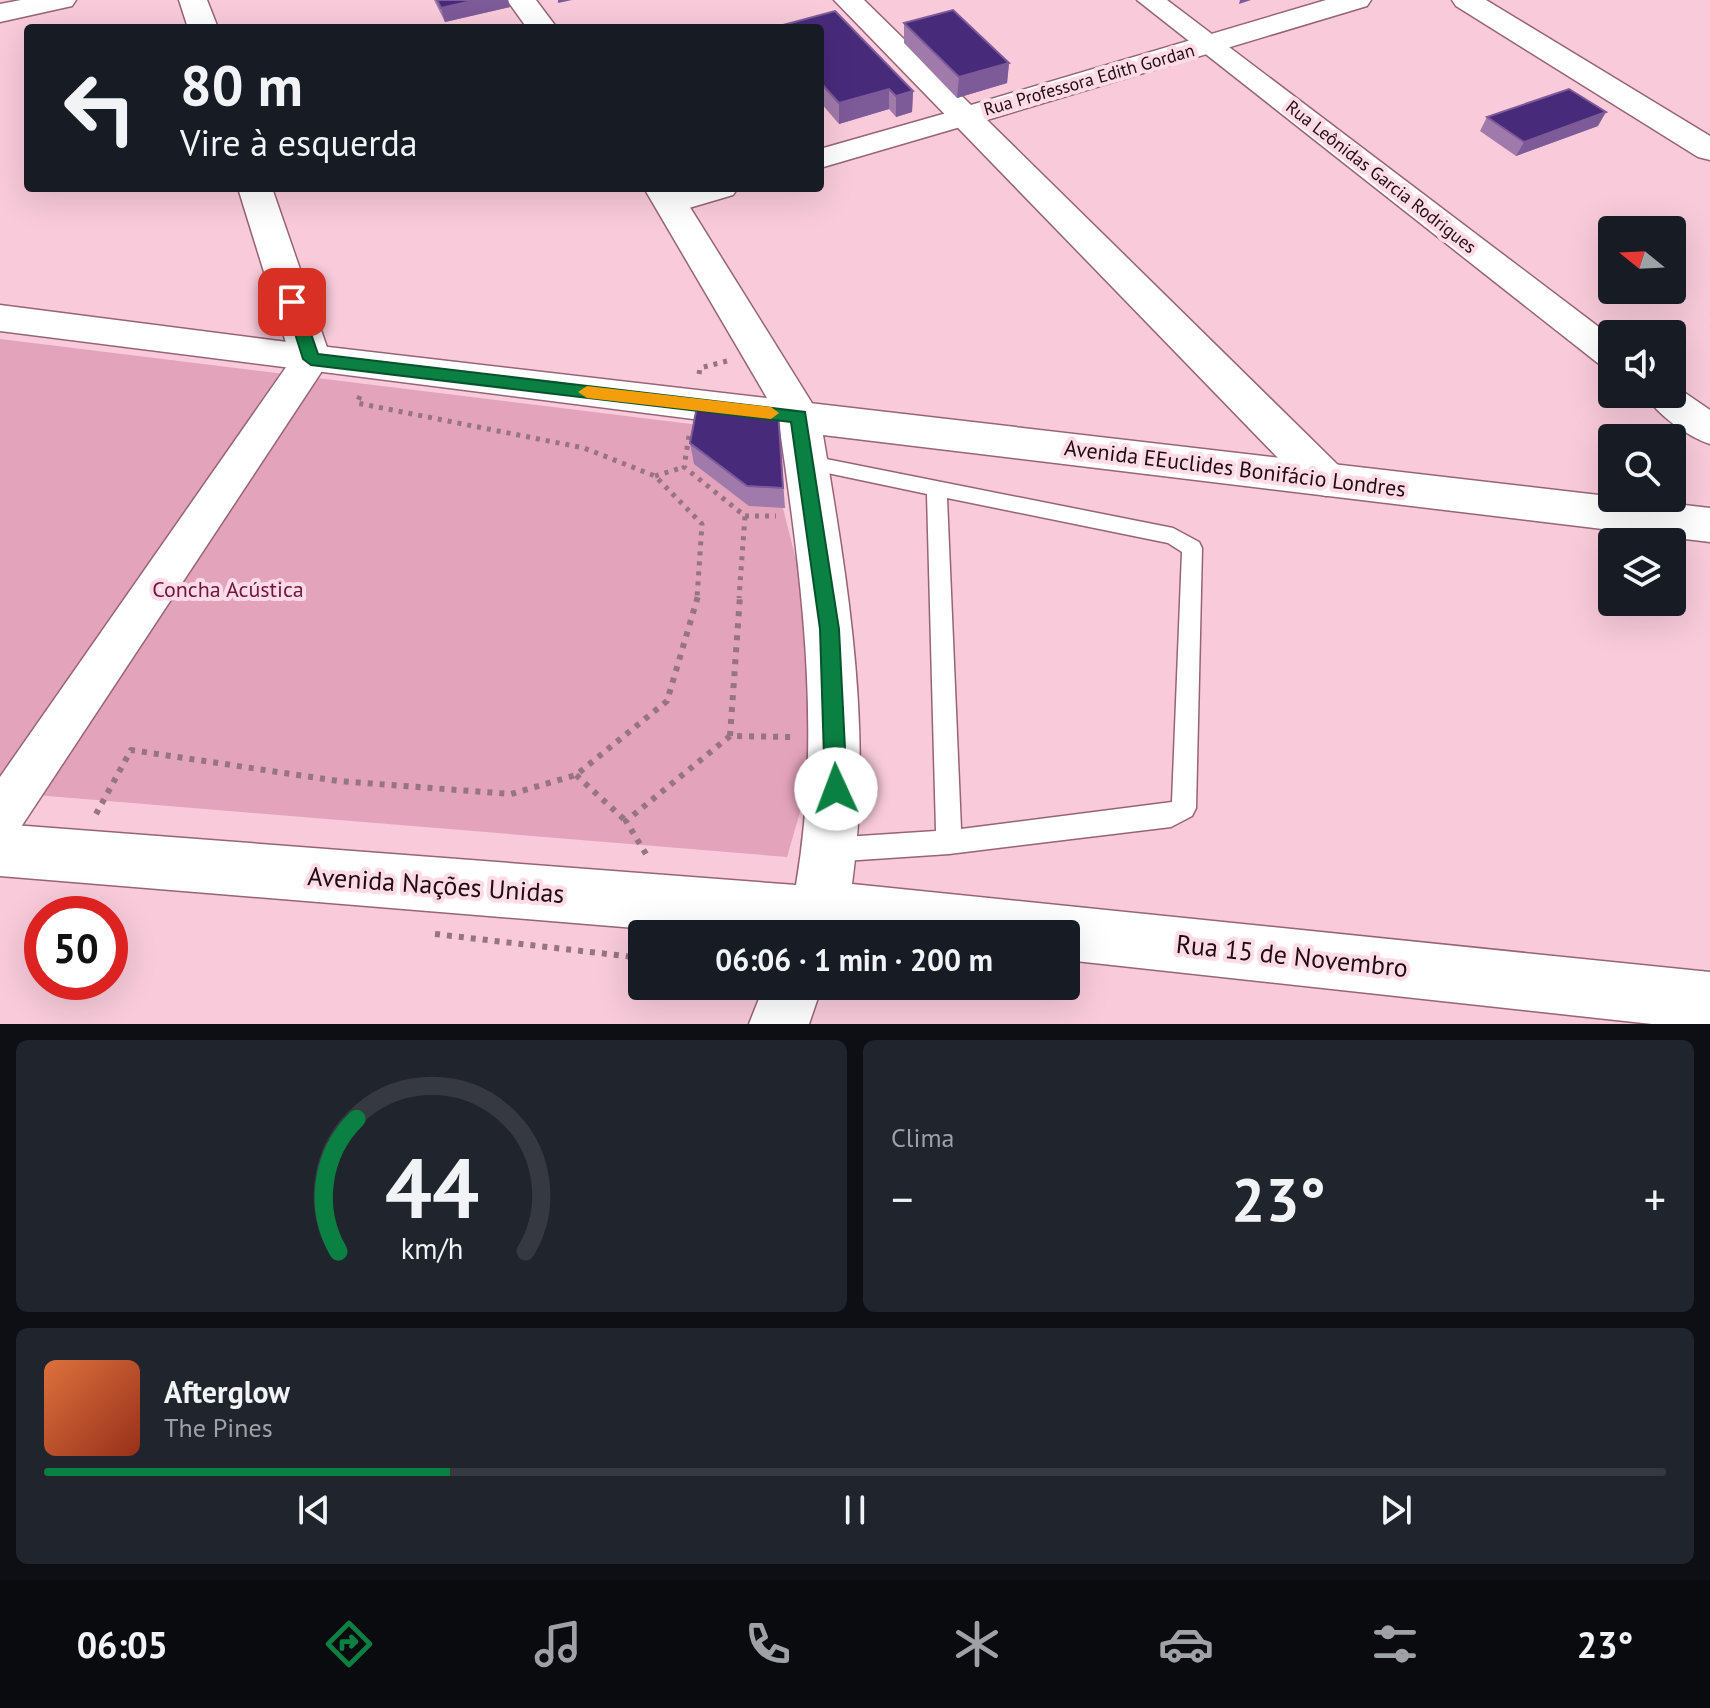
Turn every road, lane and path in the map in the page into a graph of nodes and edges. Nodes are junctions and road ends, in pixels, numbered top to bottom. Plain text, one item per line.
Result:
1 (62, 0) edge
2 (193, 0) edge
3 (521, 0) edge
4 (848, 0) edge
5 (1150, 0) edge
6 (1357, 0) edge
7 (1466, 0) edge
8 (1501, 0) edge
9 (0, 13) edge
10 (202, 24) edge
11 (539, 24) edge
12 (1209, 44) junction
13 (964, 117) junction
14 (1710, 124) edge
15 (1710, 150) edge
16 (824, 158) edge
17 (256, 192) edge
18 (690, 192) edge
19 (666, 195) edge
20 (0, 318) edge
21 (1598, 344) edge
22 (762, 353) junction
23 (311, 359) junction
24 (362, 392) dead end
25 (1681, 408) edge
26 (692, 416) junction
27 (788, 430) junction
28 (1710, 430) edge
29 (684, 467) junction
30 (655, 476) junction
31 (1326, 480) junction
32 (937, 486) junction
33 (1710, 525) edge
34 (730, 736) junction
35 (802, 737) dead end
36 (576, 775) junction
37 (0, 817) edge
38 (626, 821) junction
39 (89, 827) dead end
40 (949, 842) junction
41 (0, 850) edge
42 (829, 850) junction
43 (647, 857) dead end
44 (835, 920) edge
45 (1080, 943) edge
46 (788, 1000) edge
47 (1710, 1001) edge
48 (779, 1024) edge

1 - 9 main road
2 - 10 main road
3 - 11 main road
4 - 13 main road
5 - 12 street, Rua Leônidas Garcia Rodrigues
6 - 12 main road, Rua Professora Edith Gordan
7 - 15 main road
8 - 14 main road
12 - 13 main road, Rua Professora Edith Gordan
12 - 21 street, Rua Leônidas Garcia Rodrigues
13 - 16 street, Rua Professora Edith Gordan
13 - 31 main road
17 - 23 main road
18 - 19 street
19 - 22 main road
20 - 23 main road
22 - 26 path
22 - 27 main road
23 - 26 main road
23 - 37 street
24 - 30 path
25 - 28 street
26 - 27 main road
26 - 29 path
27 - 31 main road, Avenida EEuclides Bonifácio Londres
27 - 32 lane
27 - 42 main road
29 - 30 path
29 - 34 path
30 - 36 path
31 - 33 main road, Avenida EEuclides Bonifácio Londres
32 - 40 lane
32 - 40 lane
34 - 35 path
34 - 38 path
36 - 38 path
36 - 39 path
38 - 43 path
40 - 42 lane
41 - 44 main road, Avenida Nações Unidas
42 - 44 main road
45 - 47 main road, Rua 15 de Novembro
46 - 48 main road

